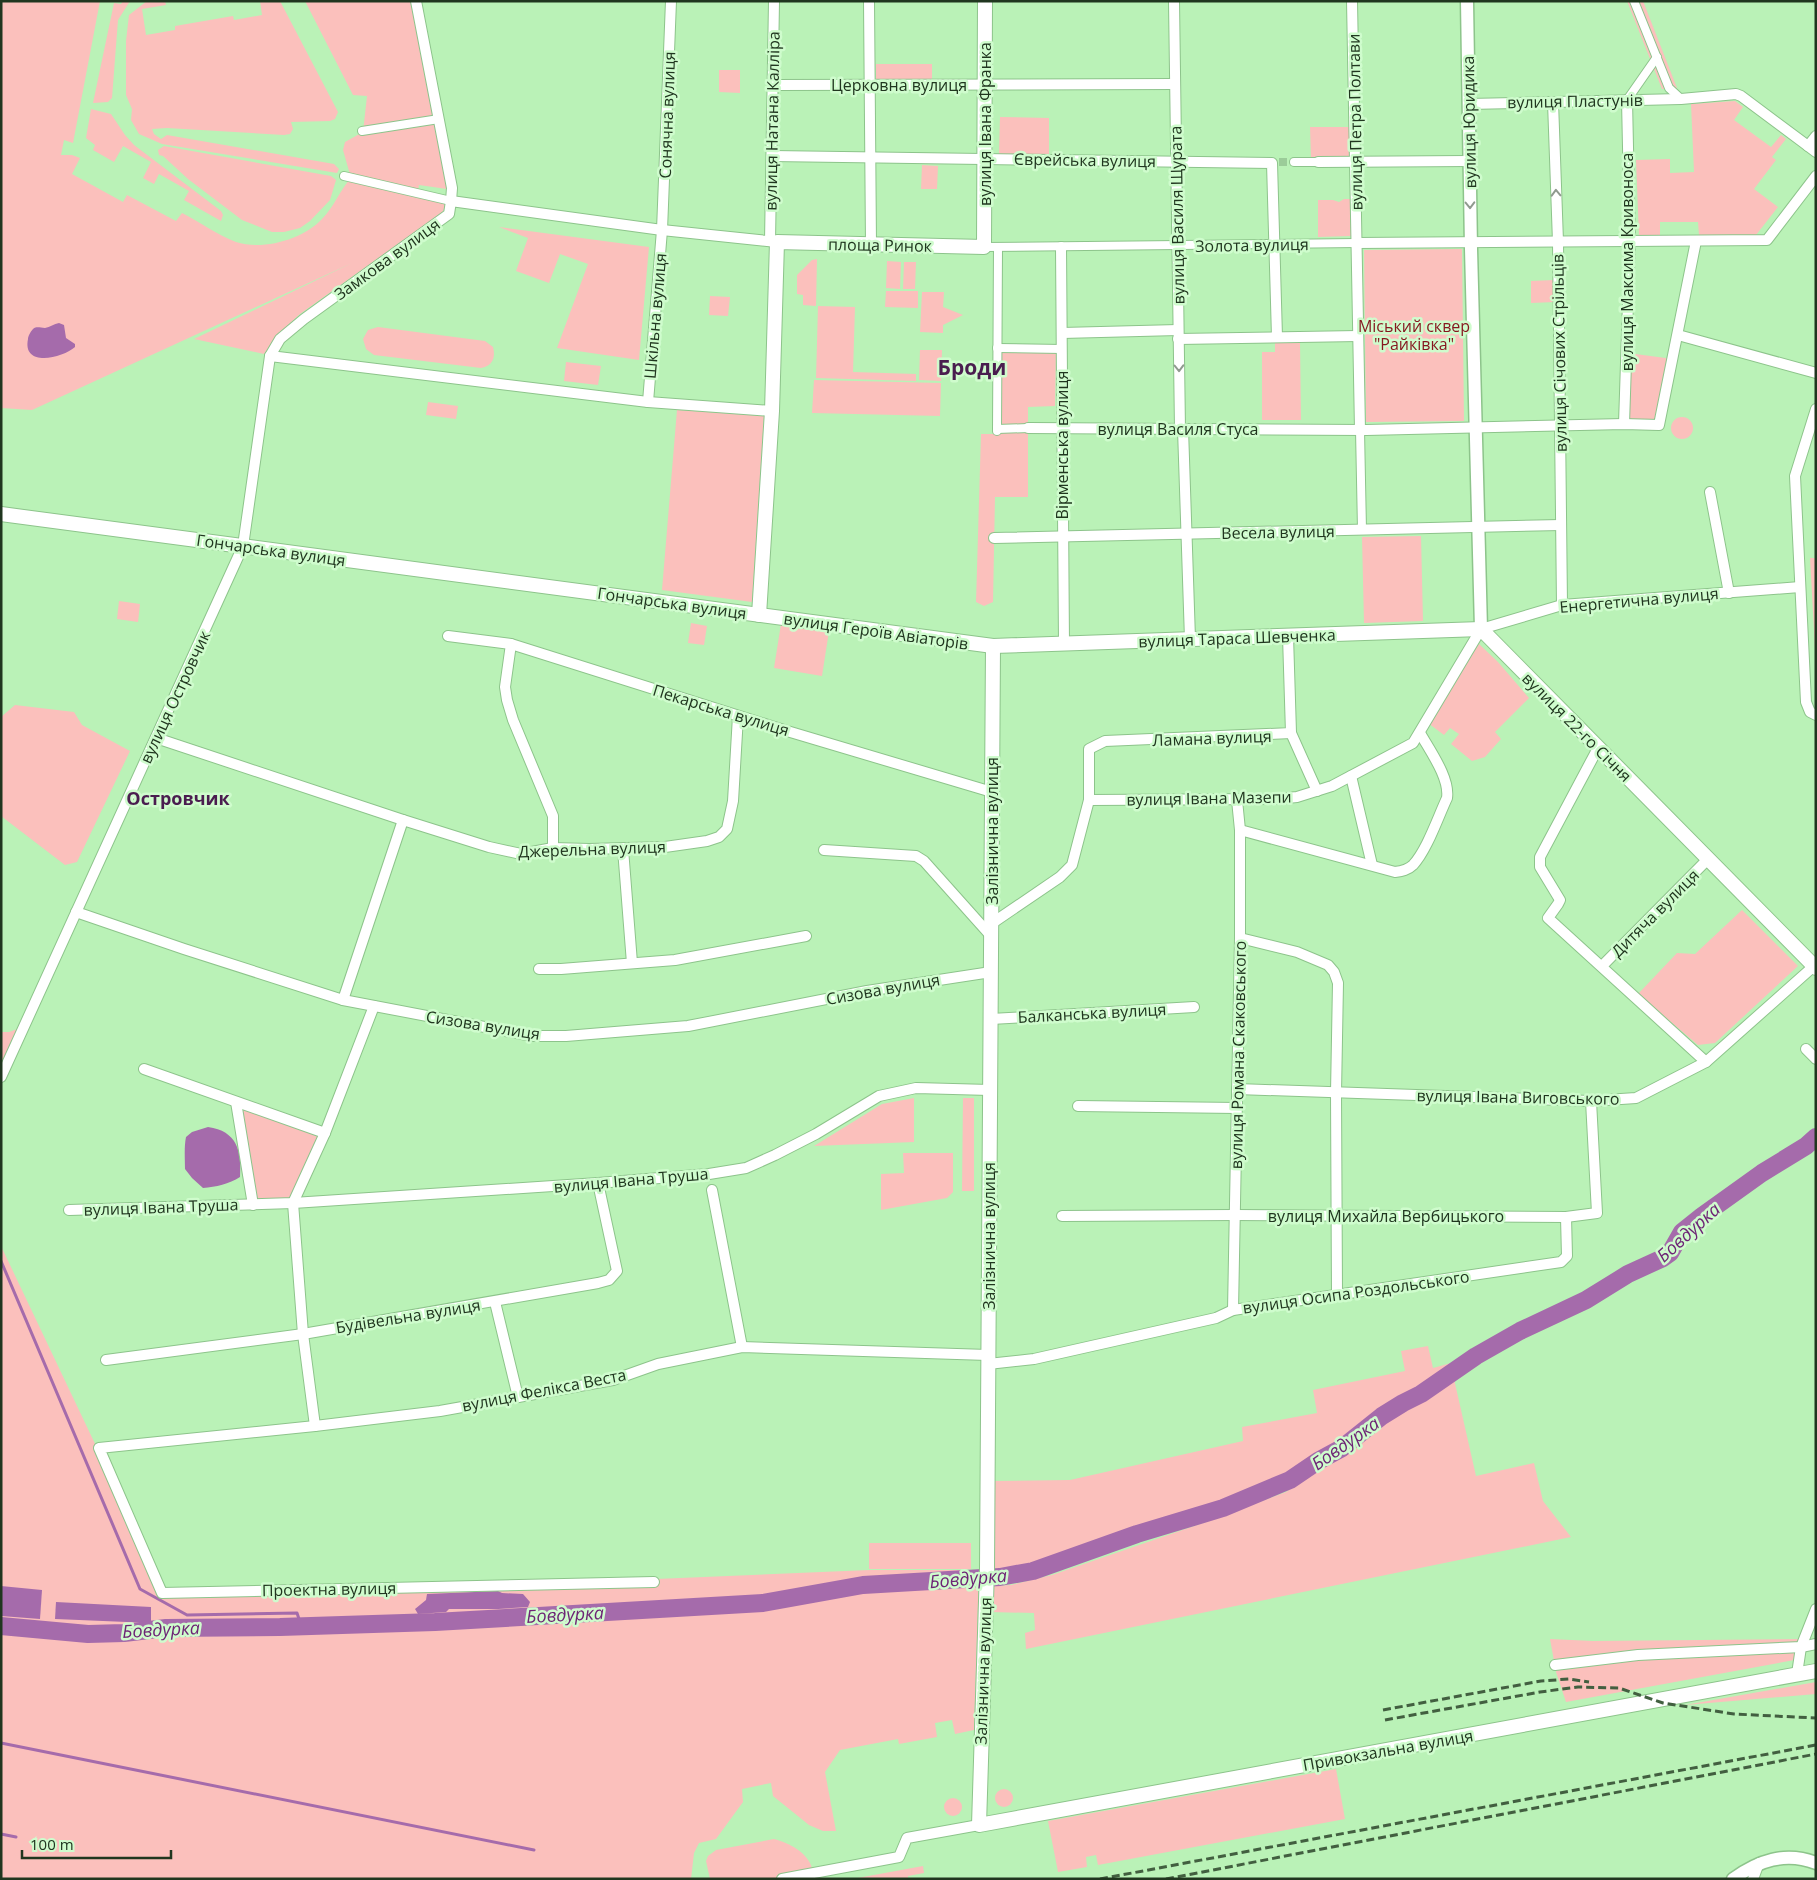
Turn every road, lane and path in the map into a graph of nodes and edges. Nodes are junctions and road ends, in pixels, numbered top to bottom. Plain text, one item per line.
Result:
1 (416, 1) edge
2 (671, 1) edge
3 (774, 1) edge
4 (869, 1) edge
5 (985, 1) edge
6 (1174, 1) edge
7 (1352, 1) edge
8 (1467, 1) edge
9 (1634, 1) edge
10 (1657, 57) junction
11 (1175, 84) junction
12 (773, 85) junction
13 (870, 85) junction
14 (985, 85) junction
15 (1681, 99) junction
16 (1627, 100) junction
17 (1553, 102) junction
18 (1468, 104) junction
19 (439, 118) junction
20 (362, 130) dead end
21 (1816, 136) edge
22 (1812, 149) edge
23 (772, 156) junction
24 (871, 158) junction
25 (984, 159) junction
26 (1469, 161) junction
27 (1176, 162) junction
28 (1294, 162) tunnel mouth
29 (1318, 162) joint
30 (1355, 162) junction
31 (344, 176) dead end
32 (1816, 176) edge
33 (451, 201) junction
34 (662, 230) junction
35 (1630, 241) junction
36 (1696, 241) junction
37 (774, 242) junction
38 (1471, 242) junction
39 (1558, 242) junction
40 (1274, 244) junction
41 (1357, 244) junction
42 (871, 245) junction
43 (1177, 246) junction
44 (984, 247) junction
45 (1061, 247) junction
46 (998, 248) junction
47 (1062, 333) junction
48 (1178, 335) junction
49 (1678, 335) junction
50 (1358, 336) junction
51 (1277, 337) junction
52 (997, 348) junction
53 (1062, 349) junction
54 (270, 356) junction
55 (1816, 373) edge
56 (648, 402) junction
57 (1816, 409) edge
58 (772, 411) junction
59 (1624, 424) junction
60 (1560, 425) junction
61 (1028, 428) joint
62 (1062, 428) junction
63 (1475, 428) junction
64 (1181, 429) junction
65 (1360, 430) junction
66 (1710, 492) dead end
67 (1, 514) edge
68 (1561, 526) junction
69 (1478, 527) junction
70 (1362, 530) junction
71 (1186, 534) junction
72 (1063, 537) junction
73 (994, 538) dead end
74 (243, 546) junction
75 (1800, 588) junction
76 (1729, 593) junction
77 (1562, 605) junction
78 (759, 615) junction
79 (1481, 629) junction
80 (448, 636) dead end
81 (1288, 636) junction
82 (1190, 639) junction
83 (511, 644) junction
84 (1064, 644) junction
85 (993, 646) junction
86 (1816, 715) edge
87 (738, 716) junction
88 (1292, 733) junction
89 (1420, 734) junction
90 (156, 738) junction
91 (1598, 748) junction
92 (1351, 776) junction
93 (1317, 791) junction
94 (992, 792) junction
95 (1088, 800) junction
96 (1237, 800) junction
97 (403, 820) junction
98 (1240, 830) junction
99 (554, 848) junction
100 (623, 848) junction
101 (824, 850) dead end
102 (1708, 859) junction
103 (1372, 865) junction
104 (76, 912) junction
105 (991, 930) junction
106 (806, 936) dead end
107 (1240, 938) junction
108 (632, 963) junction
109 (1814, 964) edge
110 (1602, 966) junction
111 (539, 969) dead end
112 (991, 972) junction
113 (342, 1000) junction
114 (374, 1006) junction
115 (1194, 1007) dead end
116 (990, 1019) junction
117 (1806, 1049) dead end
118 (1816, 1059) edge
119 (1706, 1062) junction
120 (144, 1069) dead end
121 (1, 1077) edge
122 (990, 1090) junction
123 (1237, 1090) junction
124 (1336, 1092) junction
125 (1591, 1100) junction
126 (236, 1102) junction
127 (1078, 1106) dead end
128 (1237, 1108) junction
129 (324, 1133) junction
130 (598, 1183) junction
131 (712, 1190) dead end
132 (293, 1203) junction
133 (253, 1204) junction
134 (69, 1210) dead end
135 (1235, 1215) junction
136 (1336, 1215) junction
137 (1062, 1216) dead end
138 (1566, 1217) junction
139 (1337, 1294) junction
140 (495, 1302) junction
141 (1233, 1310) junction
142 (303, 1334) junction
143 (742, 1347) junction
144 (988, 1359) junction
145 (106, 1360) dead end
146 (518, 1398) junction
147 (315, 1426) junction
148 (99, 1448) joint
149 (654, 1582) dead end
150 (1816, 1609) edge
151 (1816, 1644) edge
152 (1801, 1647) junction
153 (1555, 1664) dead end
154 (1816, 1671) edge
155 (1797, 1674) junction
156 (979, 1825) junction
157 (1760, 1863) junction
158 (1816, 1863) edge
159 (782, 1879) edge
160 (1733, 1879) edge
161 (1753, 1879) edge

1 - 19 street
2 - 34 street, Сонячна вулиця
3 - 12 street, вулиця Натана Калліра
4 - 13 street
5 - 14 main road, вулиця Івана Франка
6 - 11 street, вулиця Василя Щурата
7 - 30 street, вулиця Петра Полтави
8 - 18 street, вулиця Юридика
9 - 10 street
10 - 15 street
10 - 16 street
11 - 14 street, Церковна вулиця
11 - 27 street, вулиця Василя Щурата
12 - 13 street, Церковна вулиця
12 - 23 street, вулиця Натана Калліра
13 - 14 street, Церковна вулиця
13 - 24 street
14 - 25 main road, вулиця Івана Франка
15 - 16 street, вулиця Пластунів
15 - 22 street, вулиця Пластунів
16 - 17 street, вулиця Пластунів
16 - 35 street, вулиця Максима Кривоноса
17 - 18 street, вулиця Пластунів
39 -> 17 street, вулиця Січових Стрільців
18 - 26 street, вулиця Юридика
19 - 20 street
19 - 33 street
21 - 22 street
23 - 24 street, Єврейська вулиця
23 - 37 street, вулиця Натана Калліра
24 - 25 street, Єврейська вулиця
24 - 42 street
25 - 27 street, Єврейська вулиця
25 - 44 main road, вулиця Івана Франка
26 - 30 street
26 -> 38 street, вулиця Юридика
27 - 40 street, Єврейська вулиця
27 - 43 street, вулиця Василя Щурата
28 - 29 street
29 - 30 street
30 - 41 street, вулиця Петра Полтави
31 - 33 street
32 - 36 street
33 - 34 street, Замкова вулиця
33 - 54 street, Замкова вулиця
34 - 37 street, площа Ринок
34 - 56 street, Шкільна вулиця
35 - 36 street
35 - 39 street
35 - 59 street, вулиця Максима Кривоноса
36 - 49 street
37 - 42 main road, площа Ринок
37 - 58 main road
38 - 39 street
38 - 41 street
38 - 63 street, вулиця Юридика
39 - 60 street, вулиця Січових Стрільців
40 - 41 street, Золота вулиця
40 - 43 street, Золота вулиця
40 - 51 street
41 - 50 street, вулиця Петра Полтави
42 - 44 main road, площа Ринок
43 - 45 street, Золота вулиця
43 - 48 street, вулиця Василя Щурата
44 - 46 street, Золота вулиця
45 - 46 street, Золота вулиця
45 - 47 street, Вірменська вулиця
46 - 52 street
47 - 48 street
47 - 53 street, Вірменська вулиця
48 - 51 street
48 -> 64 street, вулиця Василя Щурата
49 - 55 street
49 - 59 street, вулиця Василя Стуса
50 - 51 street
50 - 65 street, вулиця Петра Полтави
52 - 53 street
52 - 61 street, вулиця Василя Стуса
53 - 62 street, Вірменська вулиця
54 - 56 street
54 - 74 street, вулиця Островчик
56 - 58 street
57 - 75 street
58 - 78 main road, Гончарська вулиця
59 - 60 street, вулиця Василя Стуса
60 - 63 street, вулиця Василя Стуса
60 - 68 street, вулиця Січових Стрільців
61 - 62 street, вулиця Василя Стуса
62 - 64 street, вулиця Василя Стуса
62 - 72 street, Вірменська вулиця
63 - 65 street, вулиця Василя Стуса
63 - 69 street
64 - 65 street, вулиця Василя Стуса
64 - 71 street, вулиця Василя Щурата
65 - 70 street
66 - 76 street
67 - 74 main road, Гончарська вулиця
68 - 69 street, Весела вулиця
68 - 77 street, вулиця Січових Стрільців
69 - 70 street, Весела вулиця
69 - 79 street
70 - 71 street, Весела вулиця
71 - 72 street, Весела вулиця
71 - 82 street, вулиця Василя Щурата
72 - 73 street, Весела вулиця
72 - 84 street, Вірменська вулиця
74 - 78 main road, Гончарська вулиця
74 - 90 street, вулиця Островчик
75 - 76 street, Енергетична вулиця
75 - 86 street
76 - 77 street, Енергетична вулиця
77 - 79 street, Енергетична вулиця
78 - 85 main road, вулиця Героїв Авіаторів
79 - 81 main road, вулиця Тараса Шевченка
79 - 89 street, вулиця Івана Мазепи
79 - 91 main road, вулиця 22-го Січня
80 - 83 street, Пекарська вулиця
81 - 82 main road, вулиця Тараса Шевченка
81 - 88 street, Ламана вулиця
82 - 84 main road, вулиця Тараса Шевченка
83 - 87 street, Пекарська вулиця
83 - 99 street
84 - 85 main road, вулиця Тараса Шевченка
85 - 94 main road, Залізнична вулиця
87 - 94 street, Пекарська вулиця
87 - 100 street, Джерельна вулиця
88 - 93 street
88 - 95 street, Ламана вулиця
89 - 92 street, вулиця Івана Мазепи
89 - 103 street
90 - 97 street, Джерельна вулиця
90 - 104 street, вулиця Островчик
91 - 102 main road, вулиця 22-го Січня
91 - 110 street, Дитяча вулиця
92 - 93 street, вулиця Івана Мазепи
92 - 103 street
93 - 96 street, вулиця Івана Мазепи
94 - 105 main road, Залізнична вулиця
95 - 96 street, вулиця Івана Мазепи
95 - 105 street
96 - 98 street, вулиця Романа Скаковського
97 - 99 street, Джерельна вулиця
97 - 113 street
98 - 103 street
98 - 107 street, вулиця Романа Скаковського
99 - 100 street, Джерельна вулиця
100 - 108 street
101 - 105 street
102 - 109 main road, вулиця 22-го Січня
102 - 110 street, Дитяча вулиця
104 - 113 street, Сизова вулиця
104 - 121 street, вулиця Островчик
105 - 112 main road, Залізнична вулиця
106 - 108 street
107 - 123 street, вулиця Романа Скаковського
107 - 124 street
108 - 111 street
109 - 119 street, вулиця Івана Виговського
110 - 119 street, Дитяча вулиця
112 - 114 street, Сизова вулиця
112 - 116 main road, Залізнична вулиця
113 - 114 street, Сизова вулиця
114 - 129 street
115 - 116 street, Балканська вулиця
116 - 122 main road, Залізнична вулиця
117 - 118 street
119 - 125 street, вулиця Івана Виговського
120 - 126 street
122 - 130 street, вулиця Івана Труша
122 - 144 main road, Залізнична вулиця
123 - 124 street, вулиця Івана Виговського
123 - 128 street, вулиця Романа Скаковського
124 - 125 street, вулиця Івана Виговського
124 - 136 street
125 - 138 street, вулиця Михайла Вербицького
126 - 129 street
126 - 133 street, вулиця Івана Труша
127 - 128 street
128 - 135 street, вулиця Романа Скаковського
129 - 132 street
130 - 132 street, вулиця Івана Труша
130 - 140 street, Будівельна вулиця
131 - 143 street
132 - 133 street, вулиця Івана Труша
132 - 142 street
133 - 134 street, вулиця Івана Труша
135 - 136 street, вулиця Михайла Вербицького
135 - 137 street, вулиця Михайла Вербицького
135 - 141 street, вулиця Романа Скаковського
136 - 138 street, вулиця Михайла Вербицького
136 - 139 street
138 - 139 street, вулиця Осипа Роздольського
139 - 141 street, вулиця Осипа Роздольського
140 - 142 street, Будівельна вулиця
140 - 146 street
141 - 144 street, вулиця Осипа Роздольського
142 - 145 street, Будівельна вулиця
142 - 147 street
143 - 144 street, вулиця Фелікса Веста
143 - 146 street, вулиця Фелікса Веста
144 - 156 main road, Залізнична вулиця
146 - 147 street, вулиця Фелікса Веста
147 - 148 street, вулиця Фелікса Веста
148 - 149 street, Проектна вулиця
150 - 152 street
151 - 152 street
152 - 153 street
152 - 155 street
154 - 155 main road, Привокзальна вулиця
155 - 156 main road, Привокзальна вулиця
156 - 159 street
157 - 158 street
157 - 160 street
157 - 161 street

